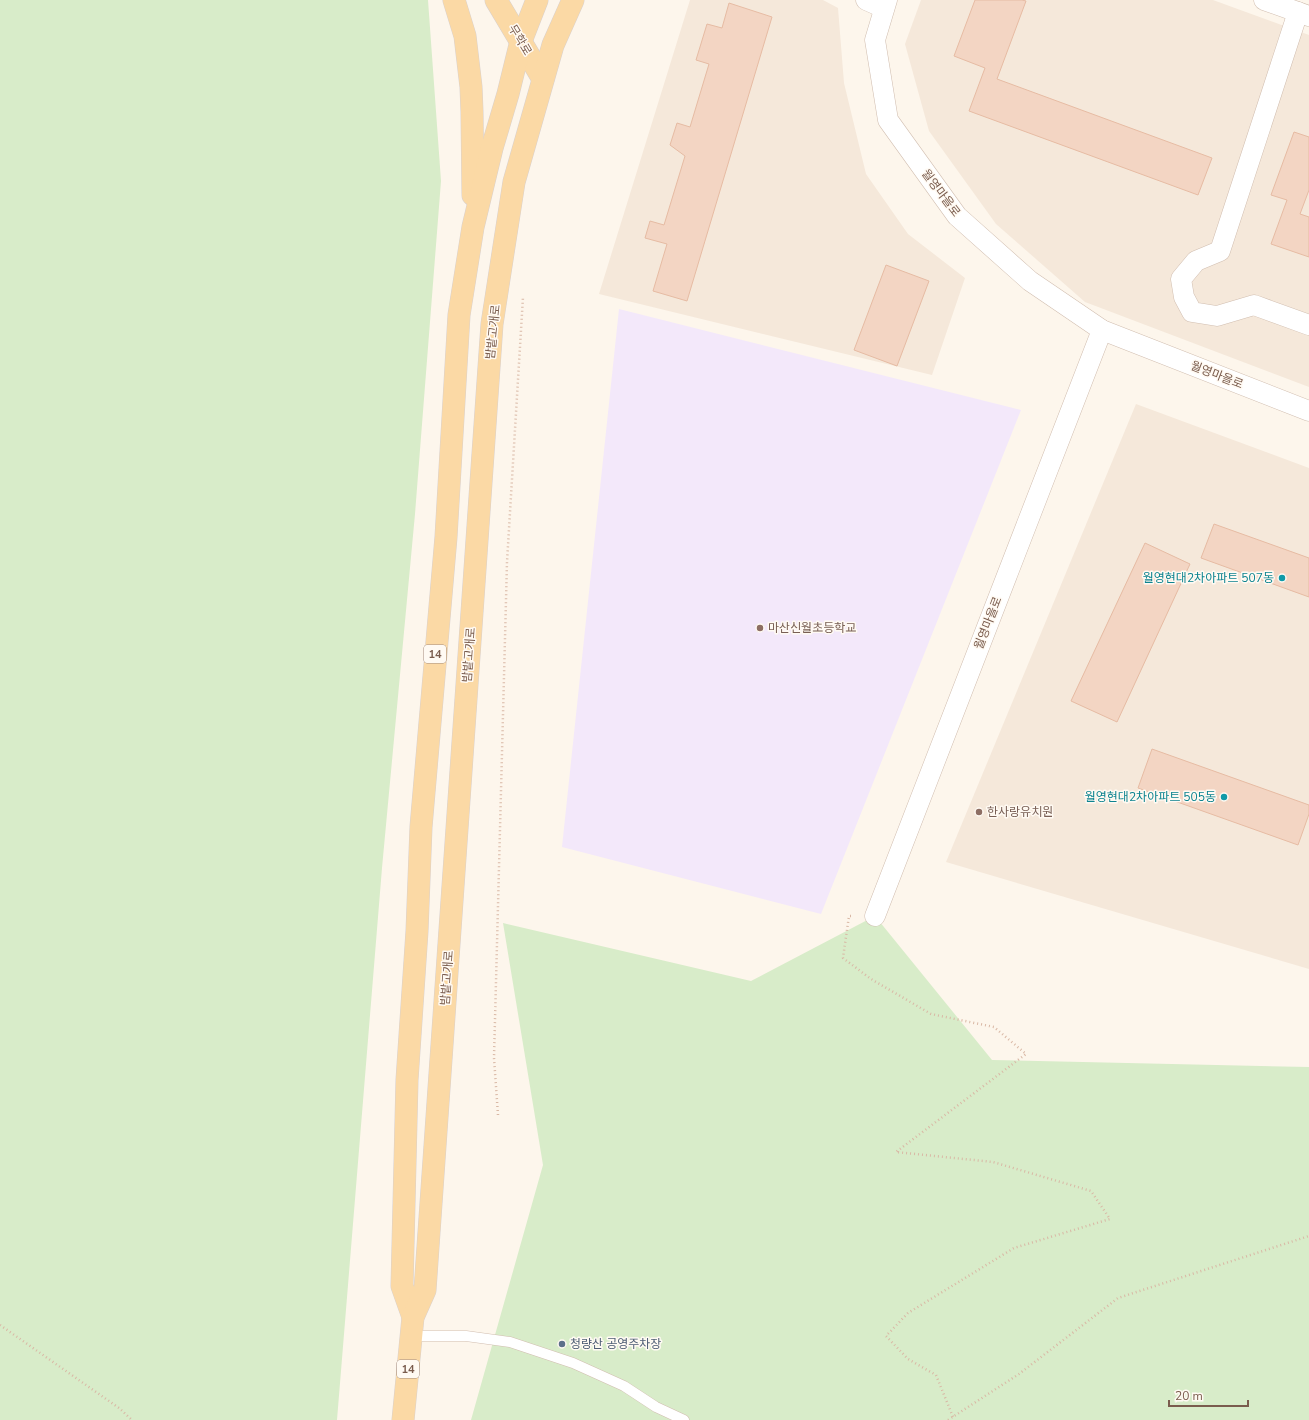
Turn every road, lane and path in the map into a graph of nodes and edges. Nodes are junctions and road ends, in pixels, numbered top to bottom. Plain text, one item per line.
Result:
1 (454, 0) edge
2 (496, 0) edge
3 (573, 0) edge
4 (866, 0) edge
5 (1264, 0) edge
6 (533, 3) edge
7 (885, 4) edge
8 (1304, 14) edge
9 (521, 41) junction
10 (553, 45) junction
11 (544, 79) junction
12 (473, 227) junction
13 (523, 296) dead end
14 (1309, 325) edge
15 (1102, 330) junction
16 (1309, 411) edge
17 (874, 916) joint
18 (498, 1115) dead end
19 (1309, 1236) edge
20 (0, 1325) edge
21 (412, 1326) junction
22 (953, 1417) junction
23 (132, 1420) edge
24 (403, 1420) edge
25 (684, 1420) edge
26 (948, 1420) edge

1 - 12 main road
2 - 9 main road, 무학로
3 - 10 main road, 밤밭고개로 / 14
4 - 7 street
5 - 8 street
6 - 9 main road, 밤밭고개로 / 14
6 - 10 main road
7 - 15 street, 월영마을로
8 - 14 street
9 - 11 main road, 무학로
9 - 12 main road, 밤밭고개로 / 14
10 - 11 main road, 밤밭고개로 / 14
11 - 21 main road, 밤밭고개로 / 14
12 - 21 main road, 밤밭고개로 / 14
13 - 18 path
15 - 16 street, 월영마을로
15 - 17 street, 월영마을로
17 - 22 path
19 - 22 path
20 - 23 path
21 - 24 main road, 밤밭고개로 / 14
21 - 25 lane
22 - 26 path

